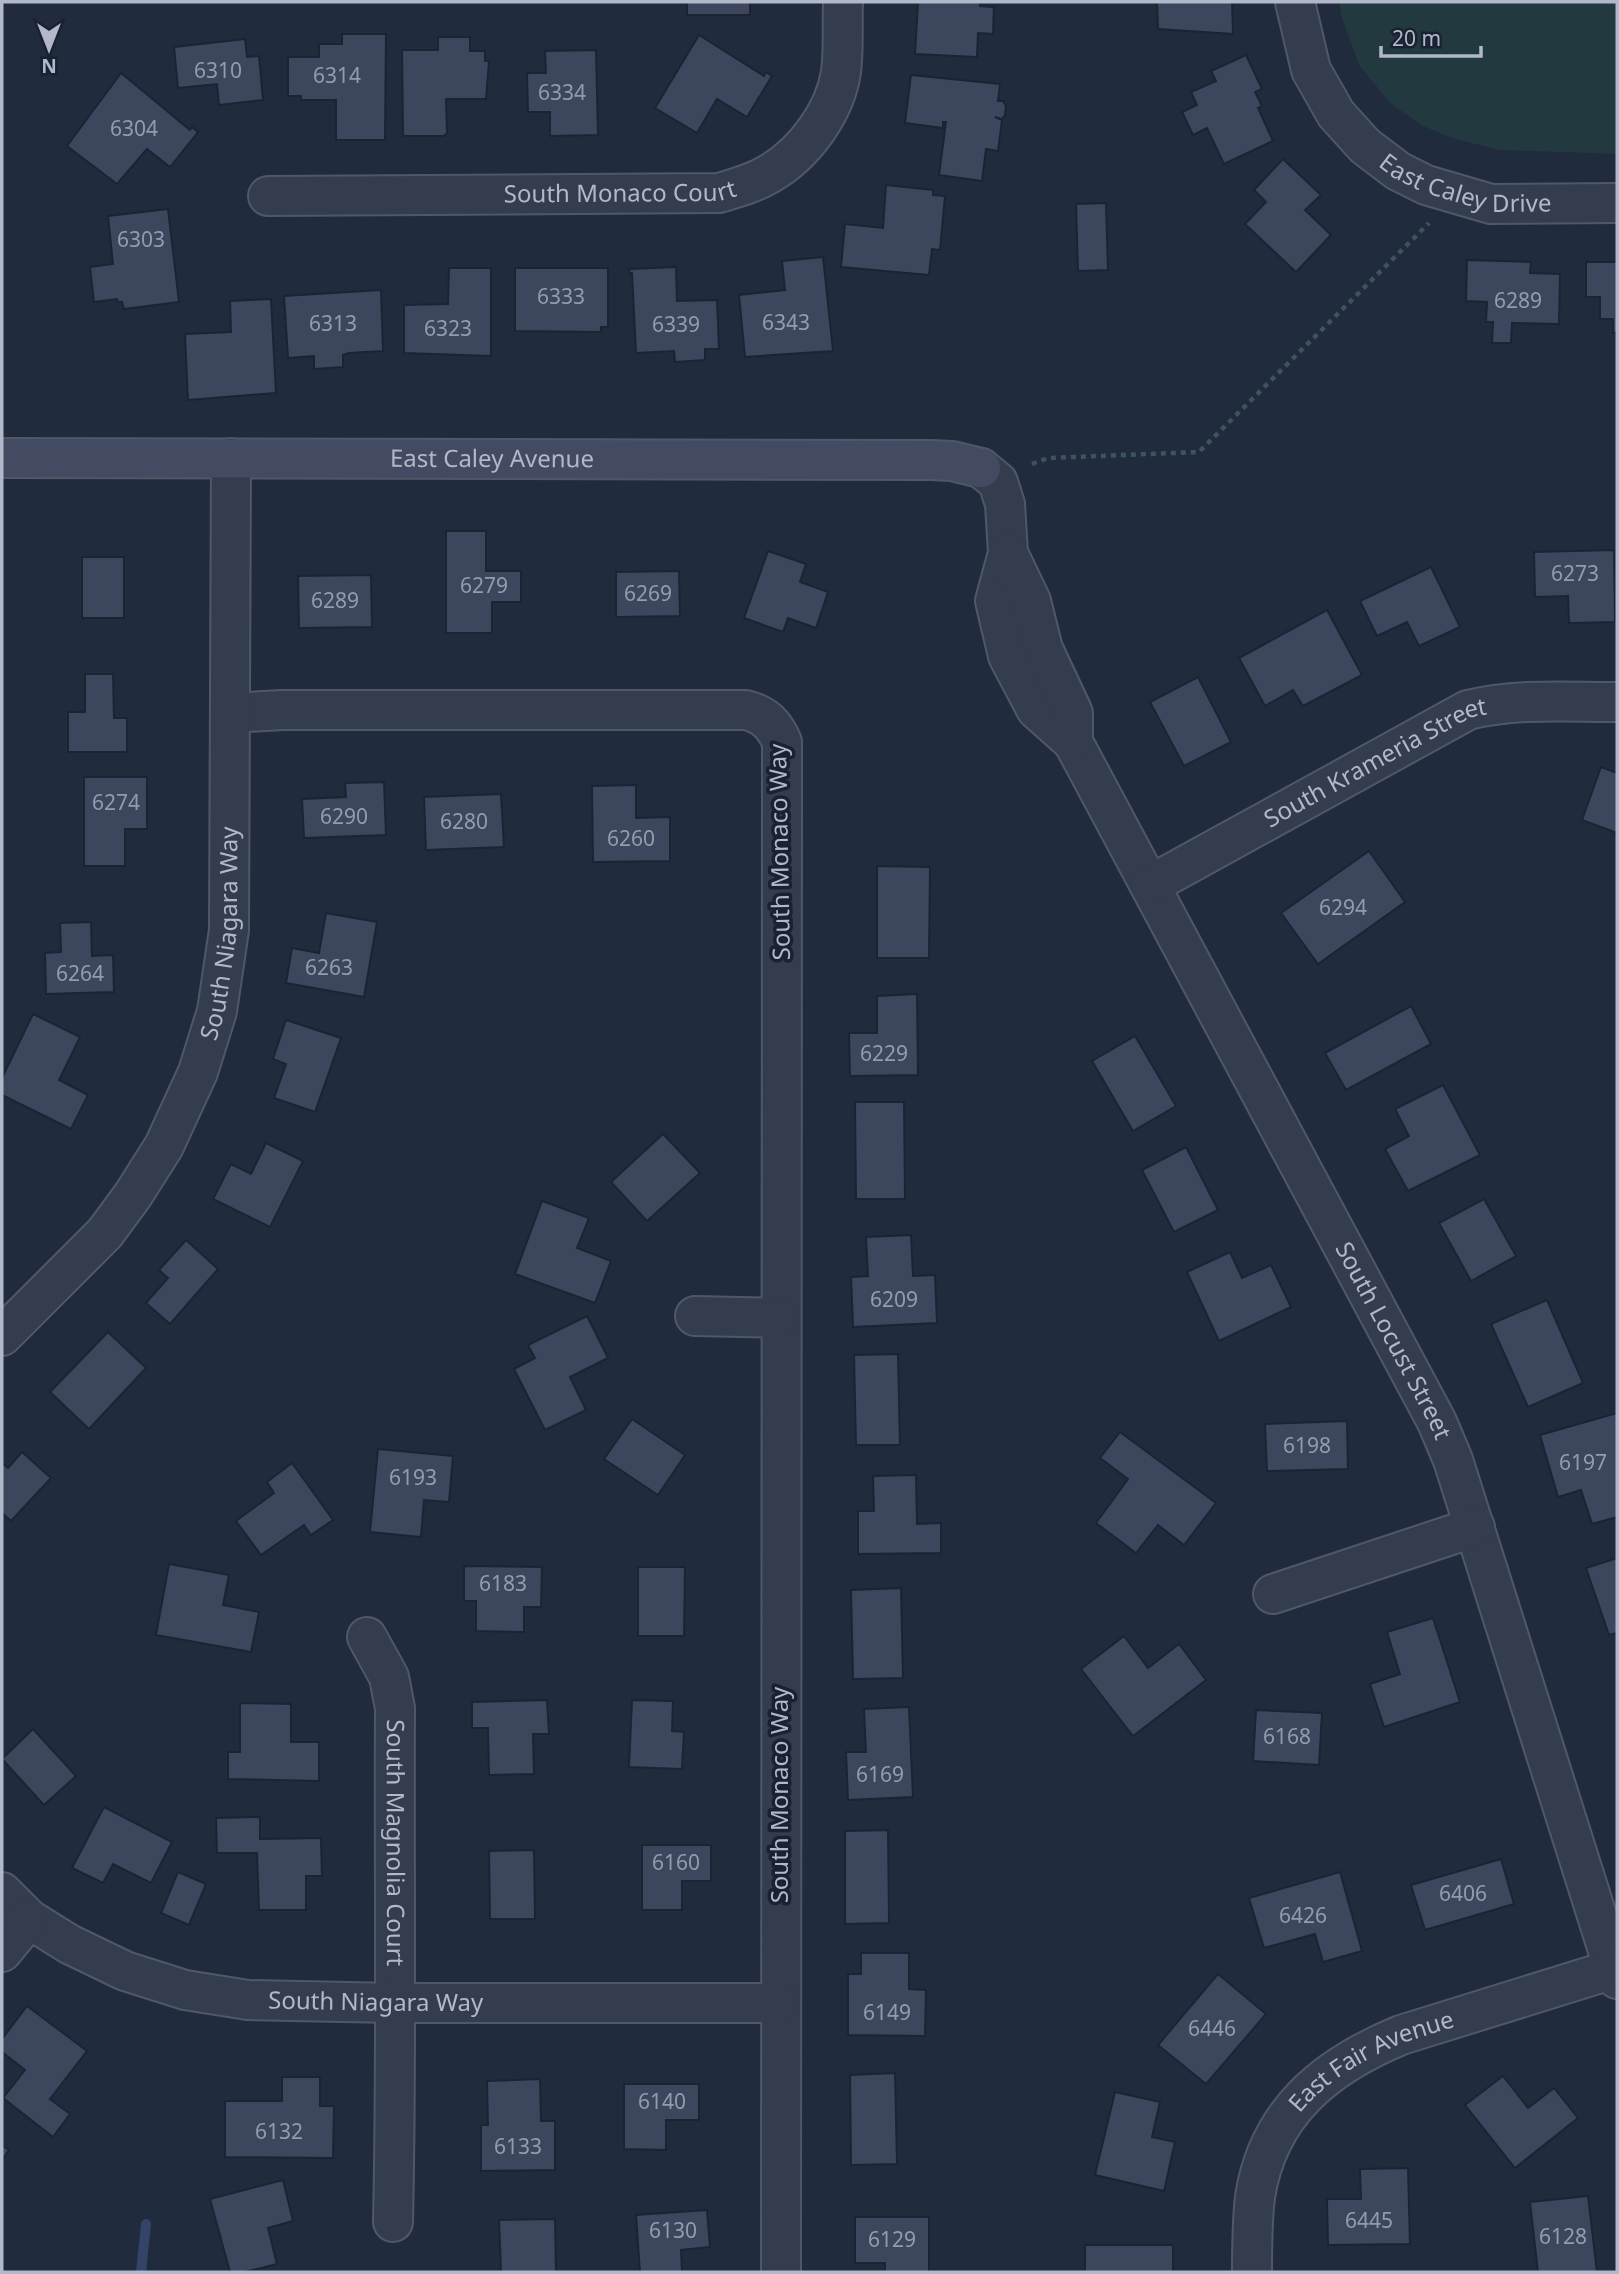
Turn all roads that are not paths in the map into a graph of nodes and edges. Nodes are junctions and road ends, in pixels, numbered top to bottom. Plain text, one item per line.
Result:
1 (843, 2) edge
2 (1295, 2) edge
3 (268, 196) dead end
4 (1617, 203) edge
5 (2, 458) edge
6 (231, 458) junction
7 (981, 468) joint
8 (1617, 702) edge
9 (231, 713) junction
10 (1150, 885) junction
11 (695, 1317) dead end
12 (781, 1318) junction
13 (2, 1336) edge
14 (1475, 1527) junction
15 (1273, 1594) dead end
16 (367, 1637) dead end
17 (2, 1892) edge
18 (29, 1919) junction
19 (2, 1952) edge
20 (1616, 1972) edge
21 (394, 2003) junction
22 (780, 2004) junction
23 (393, 2222) dead end
24 (780, 2272) edge
25 (1252, 2272) edge

1 - 3 street, South Monaco Court
2 - 4 street, East Caley Drive
5 - 6 street, East Caley Avenue
6 - 7 street, East Caley Avenue
6 - 9 street, South Niagara Way
7 - 10 street, South Locust Street
8 - 10 street, South Krameria Street
9 - 12 street, South Monaco Way
9 - 13 street, South Niagara Way
10 - 14 street, South Locust Street
11 - 12 street
12 - 22 street, South Monaco Way
14 - 15 street
14 - 20 street, South Locust Street
16 - 21 street, South Magnolia Court
17 - 18 street, South Niagara Way
18 - 19 street
18 - 21 street, South Niagara Way
20 - 25 street, East Fair Avenue
21 - 22 street, South Niagara Way
21 - 23 street, South Magnolia Court
22 - 24 street, South Monaco Way

